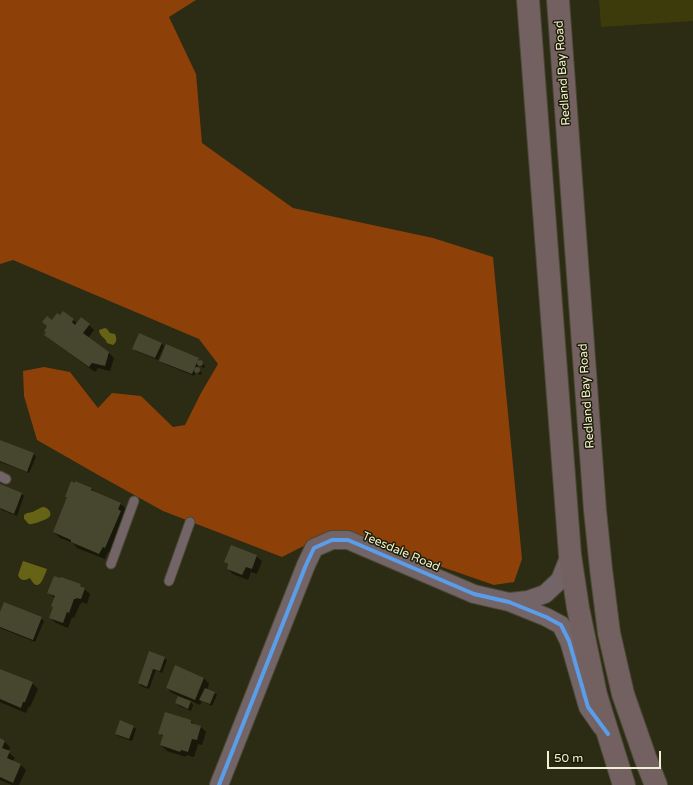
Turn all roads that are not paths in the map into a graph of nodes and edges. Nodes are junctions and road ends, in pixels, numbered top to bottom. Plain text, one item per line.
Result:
1 (528, 0) edge
2 (558, 0) edge
3 (134, 501) dead end
4 (190, 522) dead end
5 (570, 555) junction
6 (111, 564) dead end
7 (169, 582) dead end
8 (509, 602) junction
9 (608, 734) junction
10 (219, 785) edge
11 (624, 785) edge
12 (656, 785) edge

1 - 5 main road
2 - 12 main road, Redland Bay Road
3 - 6 lane
4 - 7 lane
5 - 8 street, Teesdale Road
5 - 9 main road
8 - 9 street, Teesdale Road
8 - 10 street, Teesdale Road
9 - 11 main road

